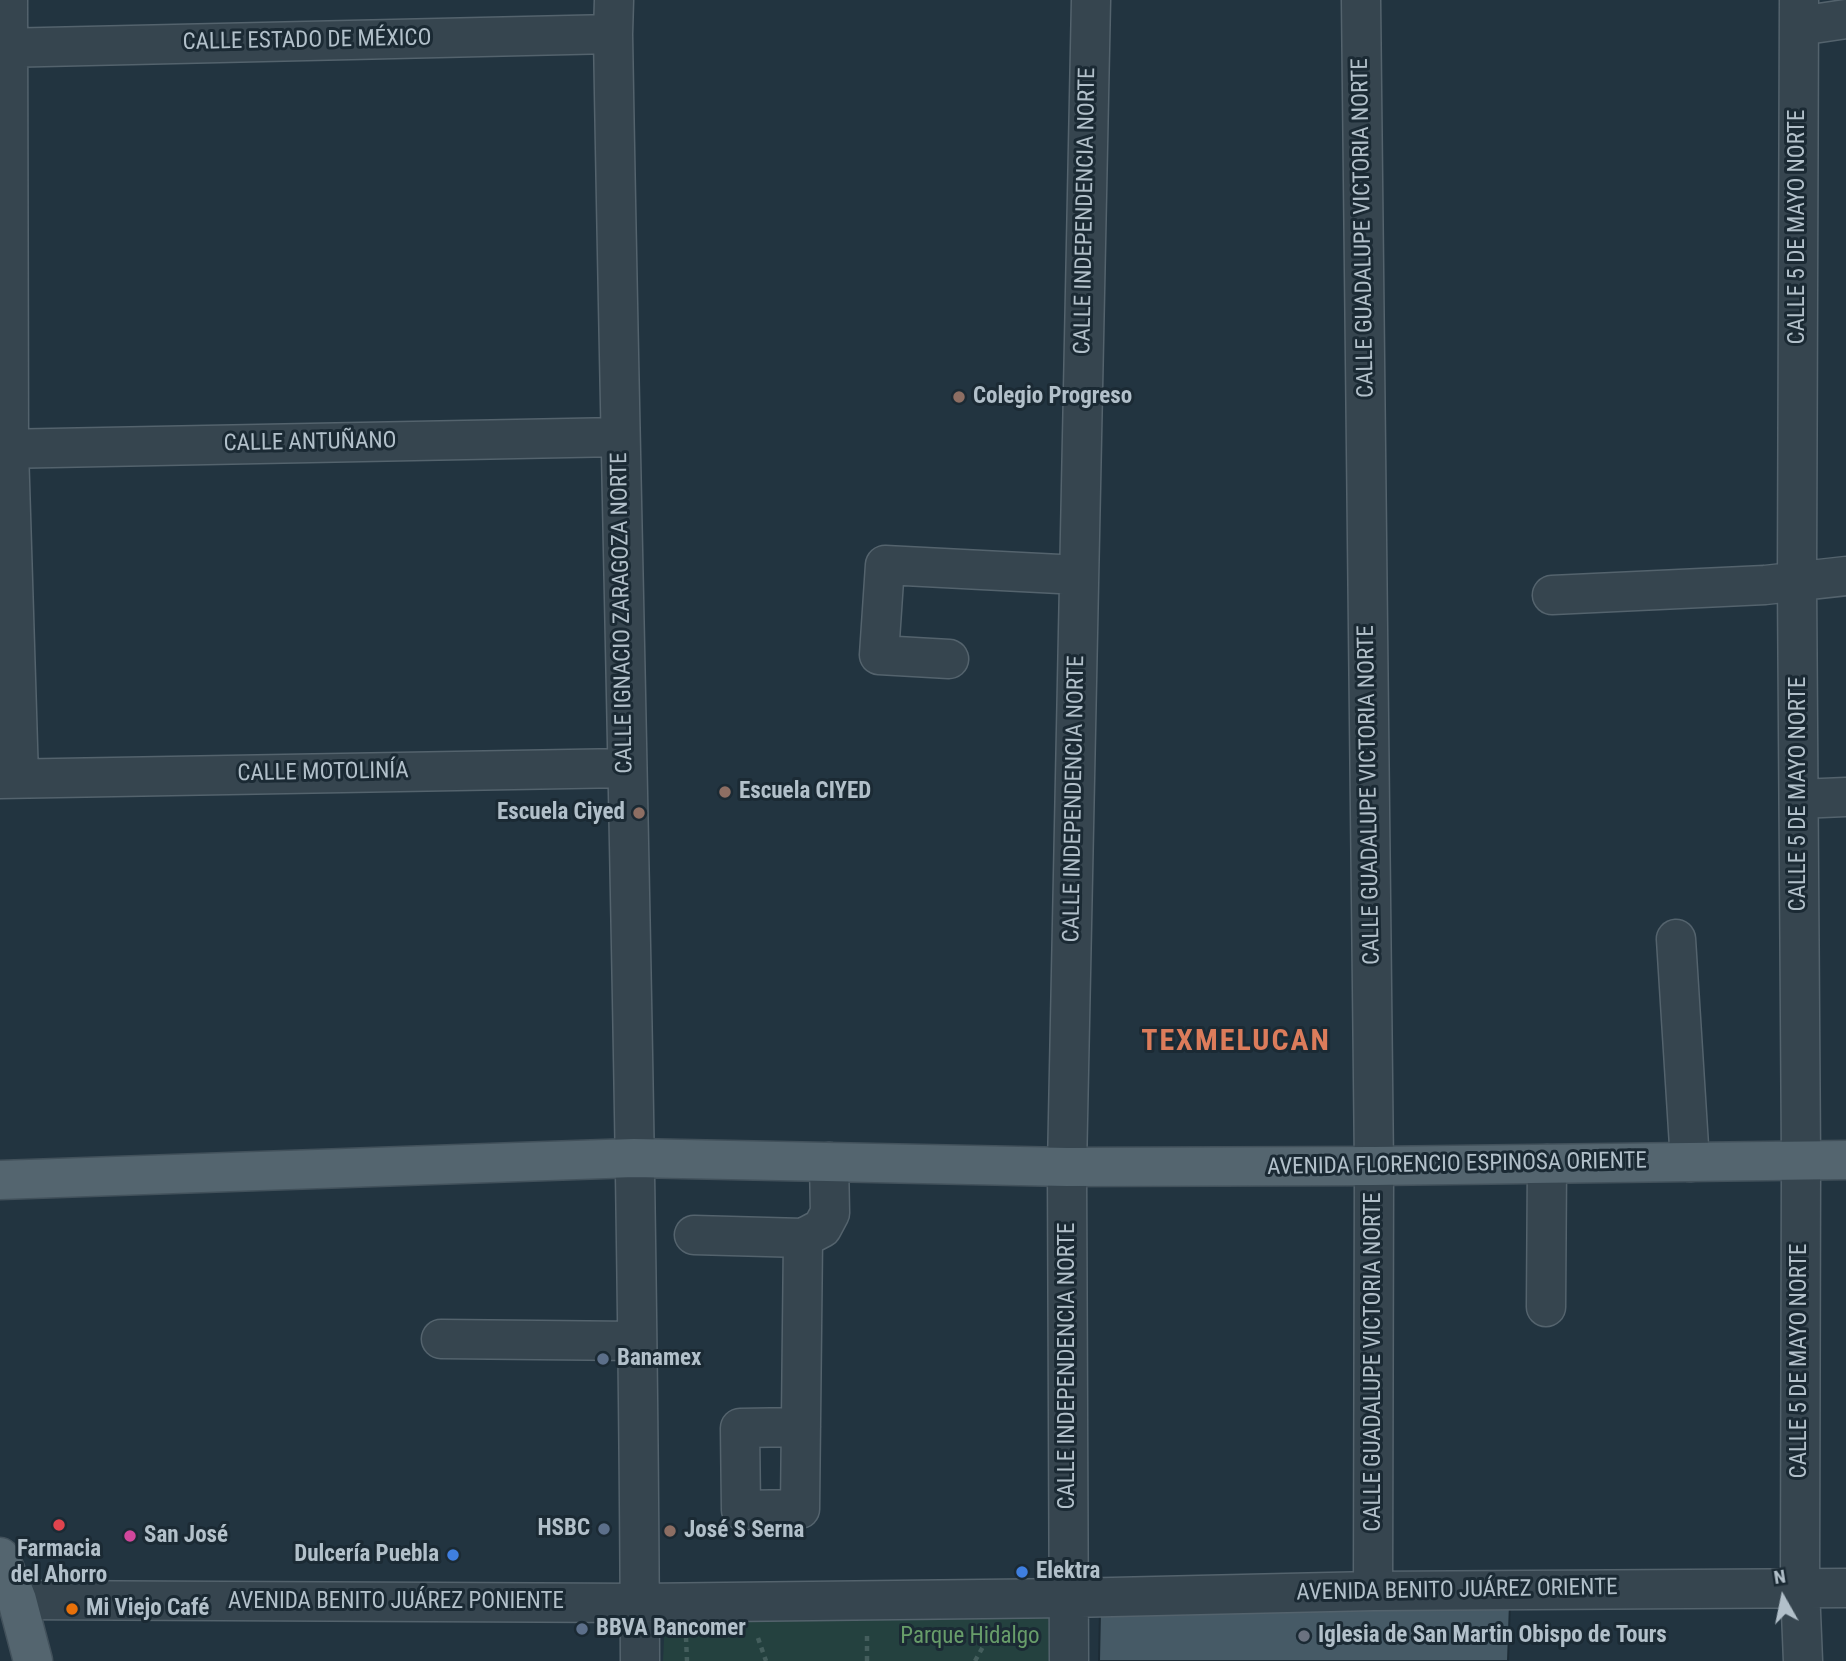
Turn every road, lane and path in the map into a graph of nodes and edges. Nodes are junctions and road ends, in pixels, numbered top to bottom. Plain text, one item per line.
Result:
1 (8, 0) edge
2 (1091, 0) edge
3 (1361, 0) edge
4 (1799, 13) edge
5 (614, 17) edge
6 (1846, 19) edge
7 (4, 48) edge
8 (620, 437) junction
9 (4, 449) edge
10 (1079, 575) junction
11 (1846, 576) edge
12 (1797, 582) junction
13 (1552, 595) dead end
14 (948, 659) dead end
15 (627, 768) junction
16 (10, 778) edge
17 (1846, 797) edge
18 (1799, 799) junction
19 (1676, 939) dead end
20 (634, 1158) junction
21 (1801, 1160) junction
22 (1846, 1160) edge
23 (829, 1162) junction
24 (1690, 1162) junction
25 (1547, 1164) junction
26 (1374, 1166) junction
27 (1067, 1167) junction
28 (0, 1180) edge
29 (694, 1236) dead end
30 (803, 1238) junction
31 (1546, 1307) dead end
32 (441, 1339) dead end
33 (636, 1341) junction
34 (801, 1427) dead end
35 (0, 1557) edge
36 (1800, 1588) junction
37 (1846, 1588) edge
38 (1373, 1591) junction
39 (1069, 1598) junction
40 (17, 1600) junction
41 (640, 1603) junction
42 (686, 1633) dead end
43 (756, 1634) dead end
44 (867, 1634) dead end
45 (989, 1636) dead end
46 (33, 1661) edge
47 (640, 1661) edge
48 (687, 1661) edge
49 (766, 1661) edge
50 (867, 1661) edge
51 (975, 1661) edge
52 (1069, 1661) edge
53 (1803, 1661) edge

1 - 7 street
2 - 10 street, CALLE INDEPENDENCIA NORTE
3 - 26 street, CALLE GUADALUPE VICTORIA NORTE
4 - 6 street
4 - 12 street, CALLE 5 DE MAYO NORTE
5 - 7 street, CALLE ESTADO DE MÉXICO
5 - 8 street, CALLE IGNACIO ZARAGOZA NORTE
7 - 9 street
8 - 9 street, CALLE ANTUÑANO
8 - 15 street, CALLE IGNACIO ZARAGOZA NORTE
9 - 16 street
10 - 14 street
10 - 27 street, CALLE INDEPENDENCIA NORTE
11 - 12 street
12 - 13 street
12 - 18 street, CALLE 5 DE MAYO NORTE
15 - 16 street, CALLE MOTOLINÍA
15 - 20 street, CALLE IGNACIO ZARAGOZA NORTE
17 - 18 street
18 - 21 street, CALLE 5 DE MAYO NORTE
19 - 24 street
20 - 23 main road, AVENIDA FLORENCIO ESPINOSA ORIENTE
20 - 28 main road, AVENIDA FLORENCIO ESPINOSA ORIENTE
20 - 33 street, CALLE IGNACIO ZARAGOZA NORTE
21 - 22 main road, AVENIDA FLORENCIO ESPINOSA ORIENTE
21 - 24 main road, AVENIDA FLORENCIO ESPINOSA ORIENTE
21 - 36 street, CALLE 5 DE MAYO NORTE
23 - 27 main road, AVENIDA FLORENCIO ESPINOSA ORIENTE
23 - 30 street
24 - 25 main road, AVENIDA FLORENCIO ESPINOSA ORIENTE
25 - 26 main road, AVENIDA FLORENCIO ESPINOSA ORIENTE
25 - 31 street
26 - 27 main road, AVENIDA FLORENCIO ESPINOSA ORIENTE
26 - 38 street, CALLE GUADALUPE VICTORIA NORTE
27 - 39 street, CALLE INDEPENDENCIA NORTE
29 - 30 street
30 - 34 street
32 - 33 street
33 - 41 street, CALLE IGNACIO ZARAGOZA NORTE
35 - 40 main road
36 - 37 street, AVENIDA BENITO JUÁREZ ORIENTE
36 - 38 street, AVENIDA BENITO JUÁREZ ORIENTE
36 - 53 street, CALLE 5 DE MAYO NORTE
38 - 39 street, AVENIDA BENITO JUÁREZ ORIENTE
39 - 41 street, AVENIDA BENITO JUÁREZ PONIENTE
39 - 52 street, CALLE INDEPENDENCIA NORTE
40 - 41 street, AVENIDA BENITO JUÁREZ PONIENTE
40 - 46 main road
41 - 47 street, CALLE IGNACIO ZARAGOZA NORTE
42 - 48 path
43 - 49 path
44 - 50 path
45 - 51 path

